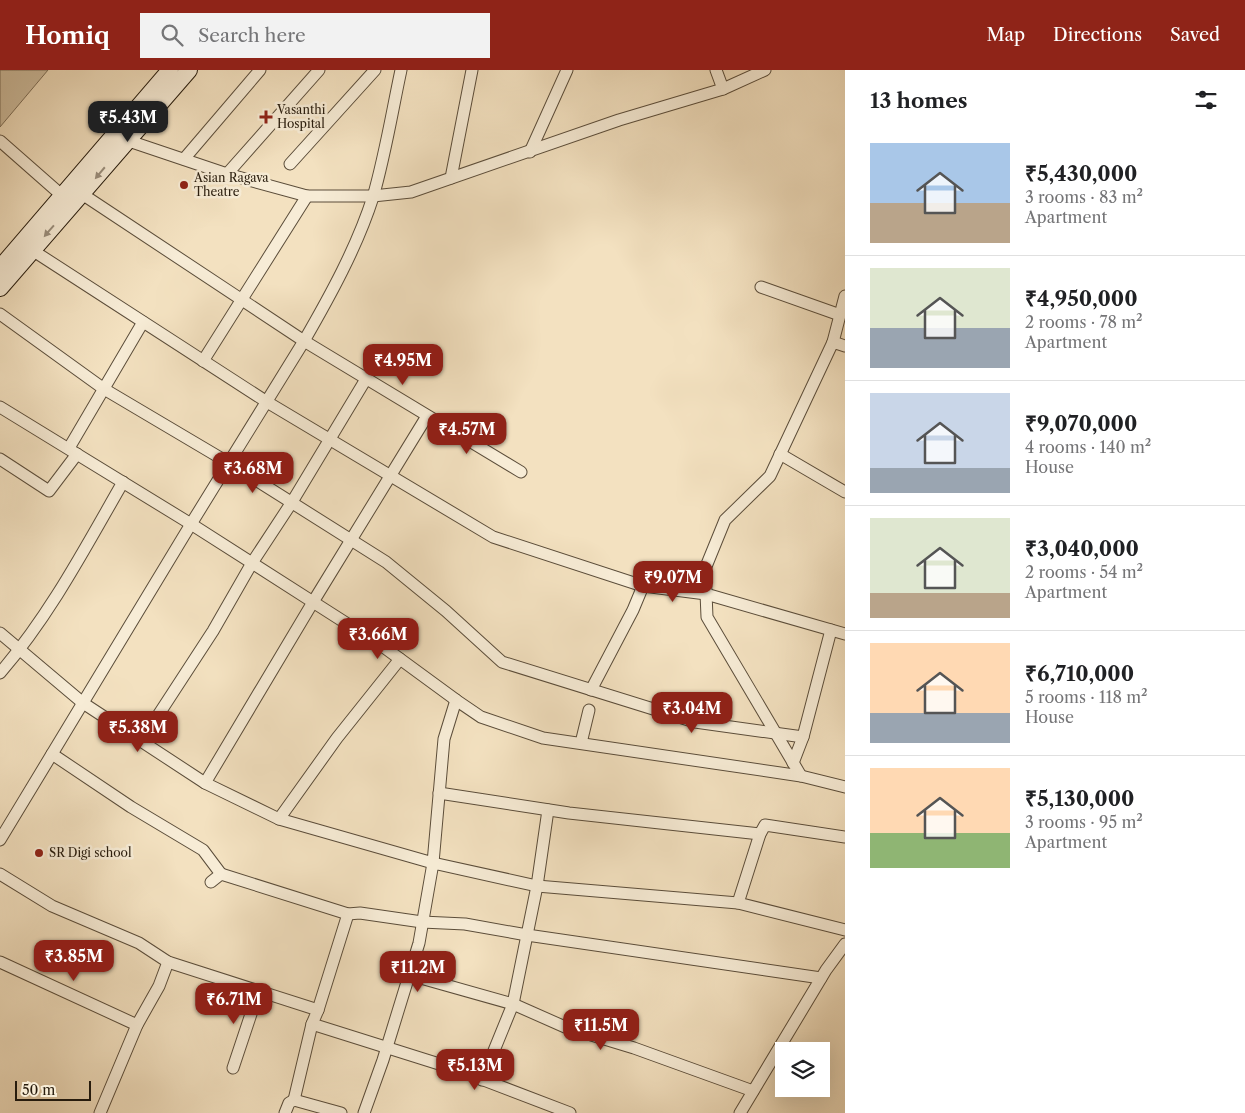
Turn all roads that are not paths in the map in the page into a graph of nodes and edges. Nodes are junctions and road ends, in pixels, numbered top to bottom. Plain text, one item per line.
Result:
1 (170, 70) edge
2 (189, 70) edge
3 (260, 70) edge
4 (318, 70) edge
5 (375, 70) edge
6 (401, 70) edge
7 (472, 70) edge
8 (567, 70) edge
9 (716, 70) edge
10 (765, 70) edge
11 (723, 89) junction
12 (121, 138) junction
13 (0, 141) edge
14 (530, 152) junction
15 (184, 159) junction
16 (290, 164) dead end
17 (227, 174) junction
18 (451, 178) junction
19 (307, 196) junction
20 (373, 196) junction
21 (72, 198) junction
22 (32, 250) junction
23 (0, 268) edge
24 (761, 287) dead end
25 (0, 288) edge
26 (845, 296) edge
27 (240, 301) junction
28 (0, 314) edge
29 (840, 314) junction
30 (143, 322) junction
31 (304, 341) junction
32 (833, 342) junction
33 (845, 346) edge
34 (203, 361) junction
35 (366, 379) junction
36 (104, 387) junction
37 (266, 402) junction
38 (0, 407) edge
39 (427, 416) junction
40 (329, 440) junction
41 (73, 451) junction
42 (780, 454) junction
43 (0, 459) edge
44 (229, 463) junction
45 (521, 472) dead end
46 (389, 475) junction
47 (123, 482) junction
48 (845, 492) edge
49 (292, 502) junction
50 (191, 524) junction
51 (351, 540) junction
52 (252, 563) junction
53 (641, 591) junction
54 (706, 594) junction
55 (313, 602) junction
56 (831, 630) junction
57 (0, 633) edge
58 (845, 634) edge
59 (20, 650) junction
60 (400, 659) junction
61 (0, 673) edge
62 (591, 690) junction
63 (456, 700) junction
64 (83, 703) junction
65 (589, 710) dead end
66 (775, 732) junction
67 (803, 737) junction
68 (142, 740) junction
69 (581, 743) junction
70 (52, 754) junction
71 (793, 763) junction
72 (800, 776) junction
73 (205, 783) junction
74 (845, 788) edge
75 (439, 793) junction
76 (548, 810) junction
77 (278, 818) junction
78 (760, 834) junction
79 (845, 837) edge
80 (0, 840) edge
81 (433, 862) junction
82 (0, 874) edge
83 (221, 874) junction
84 (211, 882) dead end
85 (537, 886) junction
86 (738, 903) junction
87 (348, 914) junction
88 (422, 922) junction
89 (845, 930) edge
90 (526, 935) junction
91 (845, 944) edge
92 (840, 959) edge
93 (0, 962) edge
94 (168, 962) junction
95 (410, 975) junction
96 (821, 978) junction
97 (259, 990) junction
98 (513, 1004) junction
99 (318, 1010) junction
100 (312, 1024) junction
101 (137, 1025) junction
102 (388, 1047) junction
103 (233, 1068) dead end
104 (482, 1080) junction
105 (753, 1091) junction
106 (294, 1100) junction
107 (547, 1109) edge
108 (100, 1113) edge
109 (285, 1113) edge
110 (341, 1113) edge
111 (364, 1113) edge
112 (570, 1113) edge
113 (740, 1113) edge

1 - 12 main road
2 - 12 main road
3 - 15 street
4 - 17 street
5 - 16 street
6 - 20 street
7 - 18 street
8 - 14 street
9 - 11 street
10 - 11 street
11 - 14 street
12 - 15 street
12 - 21 main road
13 - 21 street
14 - 18 street
15 - 17 street
17 - 19 street
18 - 20 street
19 - 20 street
19 - 27 street
20 - 31 street
21 -> 22 main road
21 - 23 main road
21 - 27 street
22 - 25 main road
22 - 30 street
24 - 29 street
26 - 29 street
27 - 31 street
27 - 34 street
28 - 36 street
29 - 32 street
30 - 34 street
30 - 36 street
31 - 35 street
31 - 37 street
32 - 33 street
32 - 42 street
34 - 37 street
35 - 39 street
35 - 40 street
36 - 41 street
36 - 44 street
37 - 40 street
37 - 44 street
38 - 41 street
39 - 45 street
39 - 46 street
40 - 46 street
40 - 49 street
41 - 43 street
41 - 47 street
42 - 48 street
42 - 54 street
44 - 49 street
44 - 50 street
46 - 51 street
46 - 53 street
47 - 50 street
47 - 59 street
49 - 51 street
49 - 52 street
50 - 52 street
50 - 64 street
51 - 55 street
51 - 62 street
52 - 55 street
52 - 68 street
53 - 54 street
53 - 62 street
54 - 56 street
54 - 66 street
55 - 60 street
55 - 73 street
56 - 58 street
56 - 67 street
57 - 59 street
59 - 61 street
59 - 64 street
60 - 63 street
60 - 77 street
62 - 66 street
63 - 69 street
63 - 75 street
64 - 68 street
64 - 70 street
65 - 69 street
66 - 67 street
66 - 71 street
67 - 71 street
68 - 73 street
69 - 72 street
70 - 80 street
70 - 83 street
71 - 72 street
72 - 74 street
73 - 77 street
75 - 76 street
75 - 81 street
76 - 78 street
76 - 85 street
77 - 81 street
78 - 79 street
78 - 86 street
81 - 85 street
81 - 88 street
82 - 94 street
83 - 84 street
83 - 87 street
85 - 86 street
85 - 90 street
86 - 89 street
87 - 88 street
87 - 99 street
88 - 90 street
88 - 95 street
90 - 96 street
90 - 98 street
91 - 92 street
92 - 96 street
93 - 101 street
94 - 97 street
94 - 101 street
95 - 98 street
95 - 102 street
96 - 105 street
97 - 99 street
97 - 103 street
98 - 104 street
98 - 105 street
99 - 100 street
100 - 102 street
100 - 106 street
101 - 108 street
102 - 104 street
102 - 111 street
104 - 107 street
105 - 113 street
106 - 109 street
106 - 110 street
107 - 112 street

